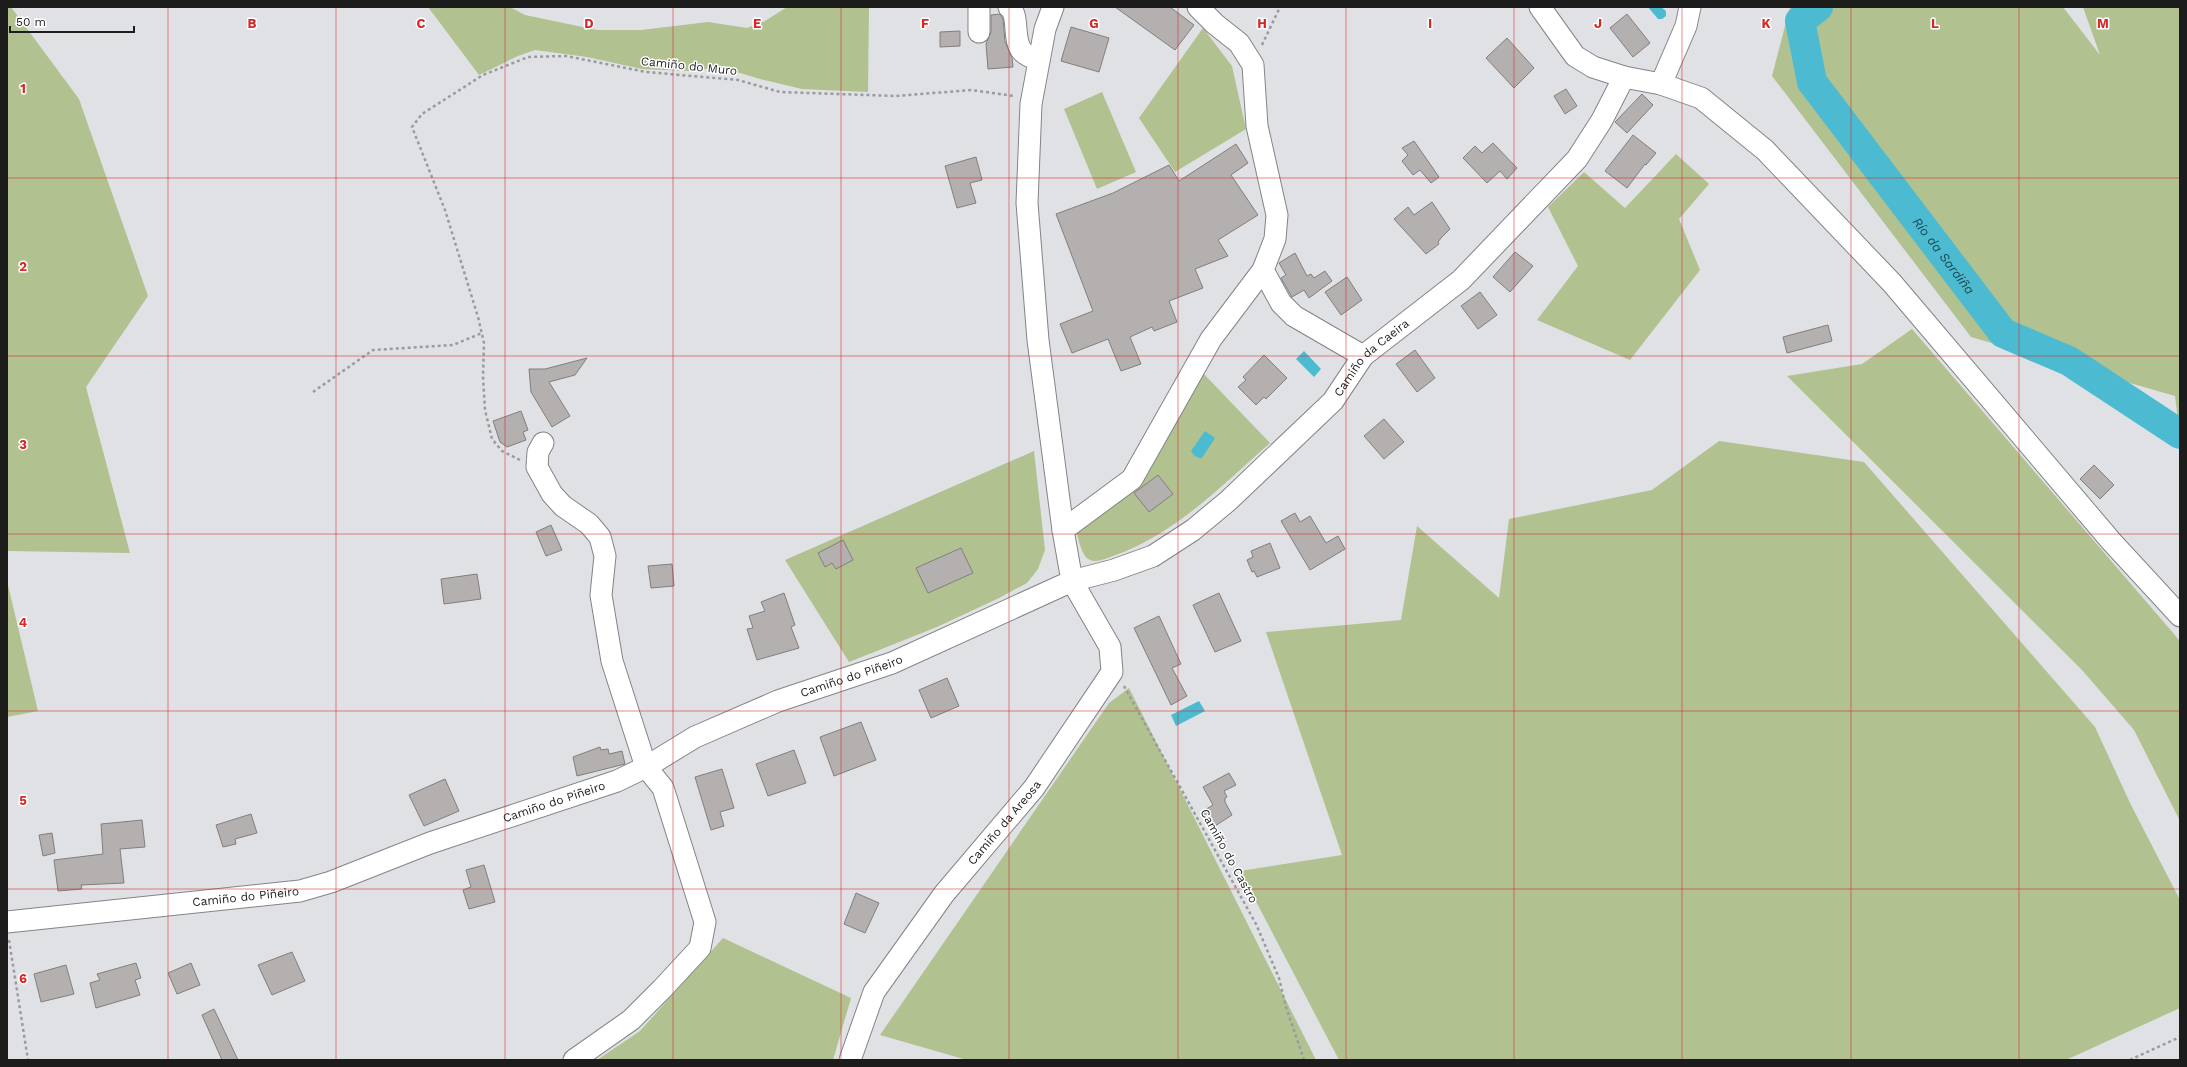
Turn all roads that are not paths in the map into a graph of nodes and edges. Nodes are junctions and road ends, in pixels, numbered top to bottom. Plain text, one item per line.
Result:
1 (979, 7) edge
2 (1009, 7) edge
3 (1053, 7) edge
4 (1198, 7) edge
5 (1540, 7) edge
6 (1690, 7) edge
7 (979, 32) dead end
8 (1039, 60) junction
9 (1624, 77) junction
10 (1661, 84) junction
11 (1263, 270) junction
12 (1363, 356) junction
13 (543, 443) dead end
14 (1063, 530) junction
15 (1072, 581) junction
16 (2180, 616) edge
17 (646, 767) junction
18 (8, 928) edge
19 (574, 1060) edge
20 (850, 1060) edge

1 - 7 street
2 - 8 street
3 - 8 street
4 - 11 street
5 - 9 street
6 - 10 street
8 - 14 street
9 - 10 street
9 - 12 street, Camiño da Caeira
10 - 16 street
11 - 12 street
11 - 14 street
12 - 15 street, Camiño da Caeira
13 - 17 street
14 - 15 street
15 - 17 street, Camiño do Piñeiro
15 - 20 street, Camiño da Areosa
17 - 18 street, Camiño do Piñeiro
17 - 19 street

